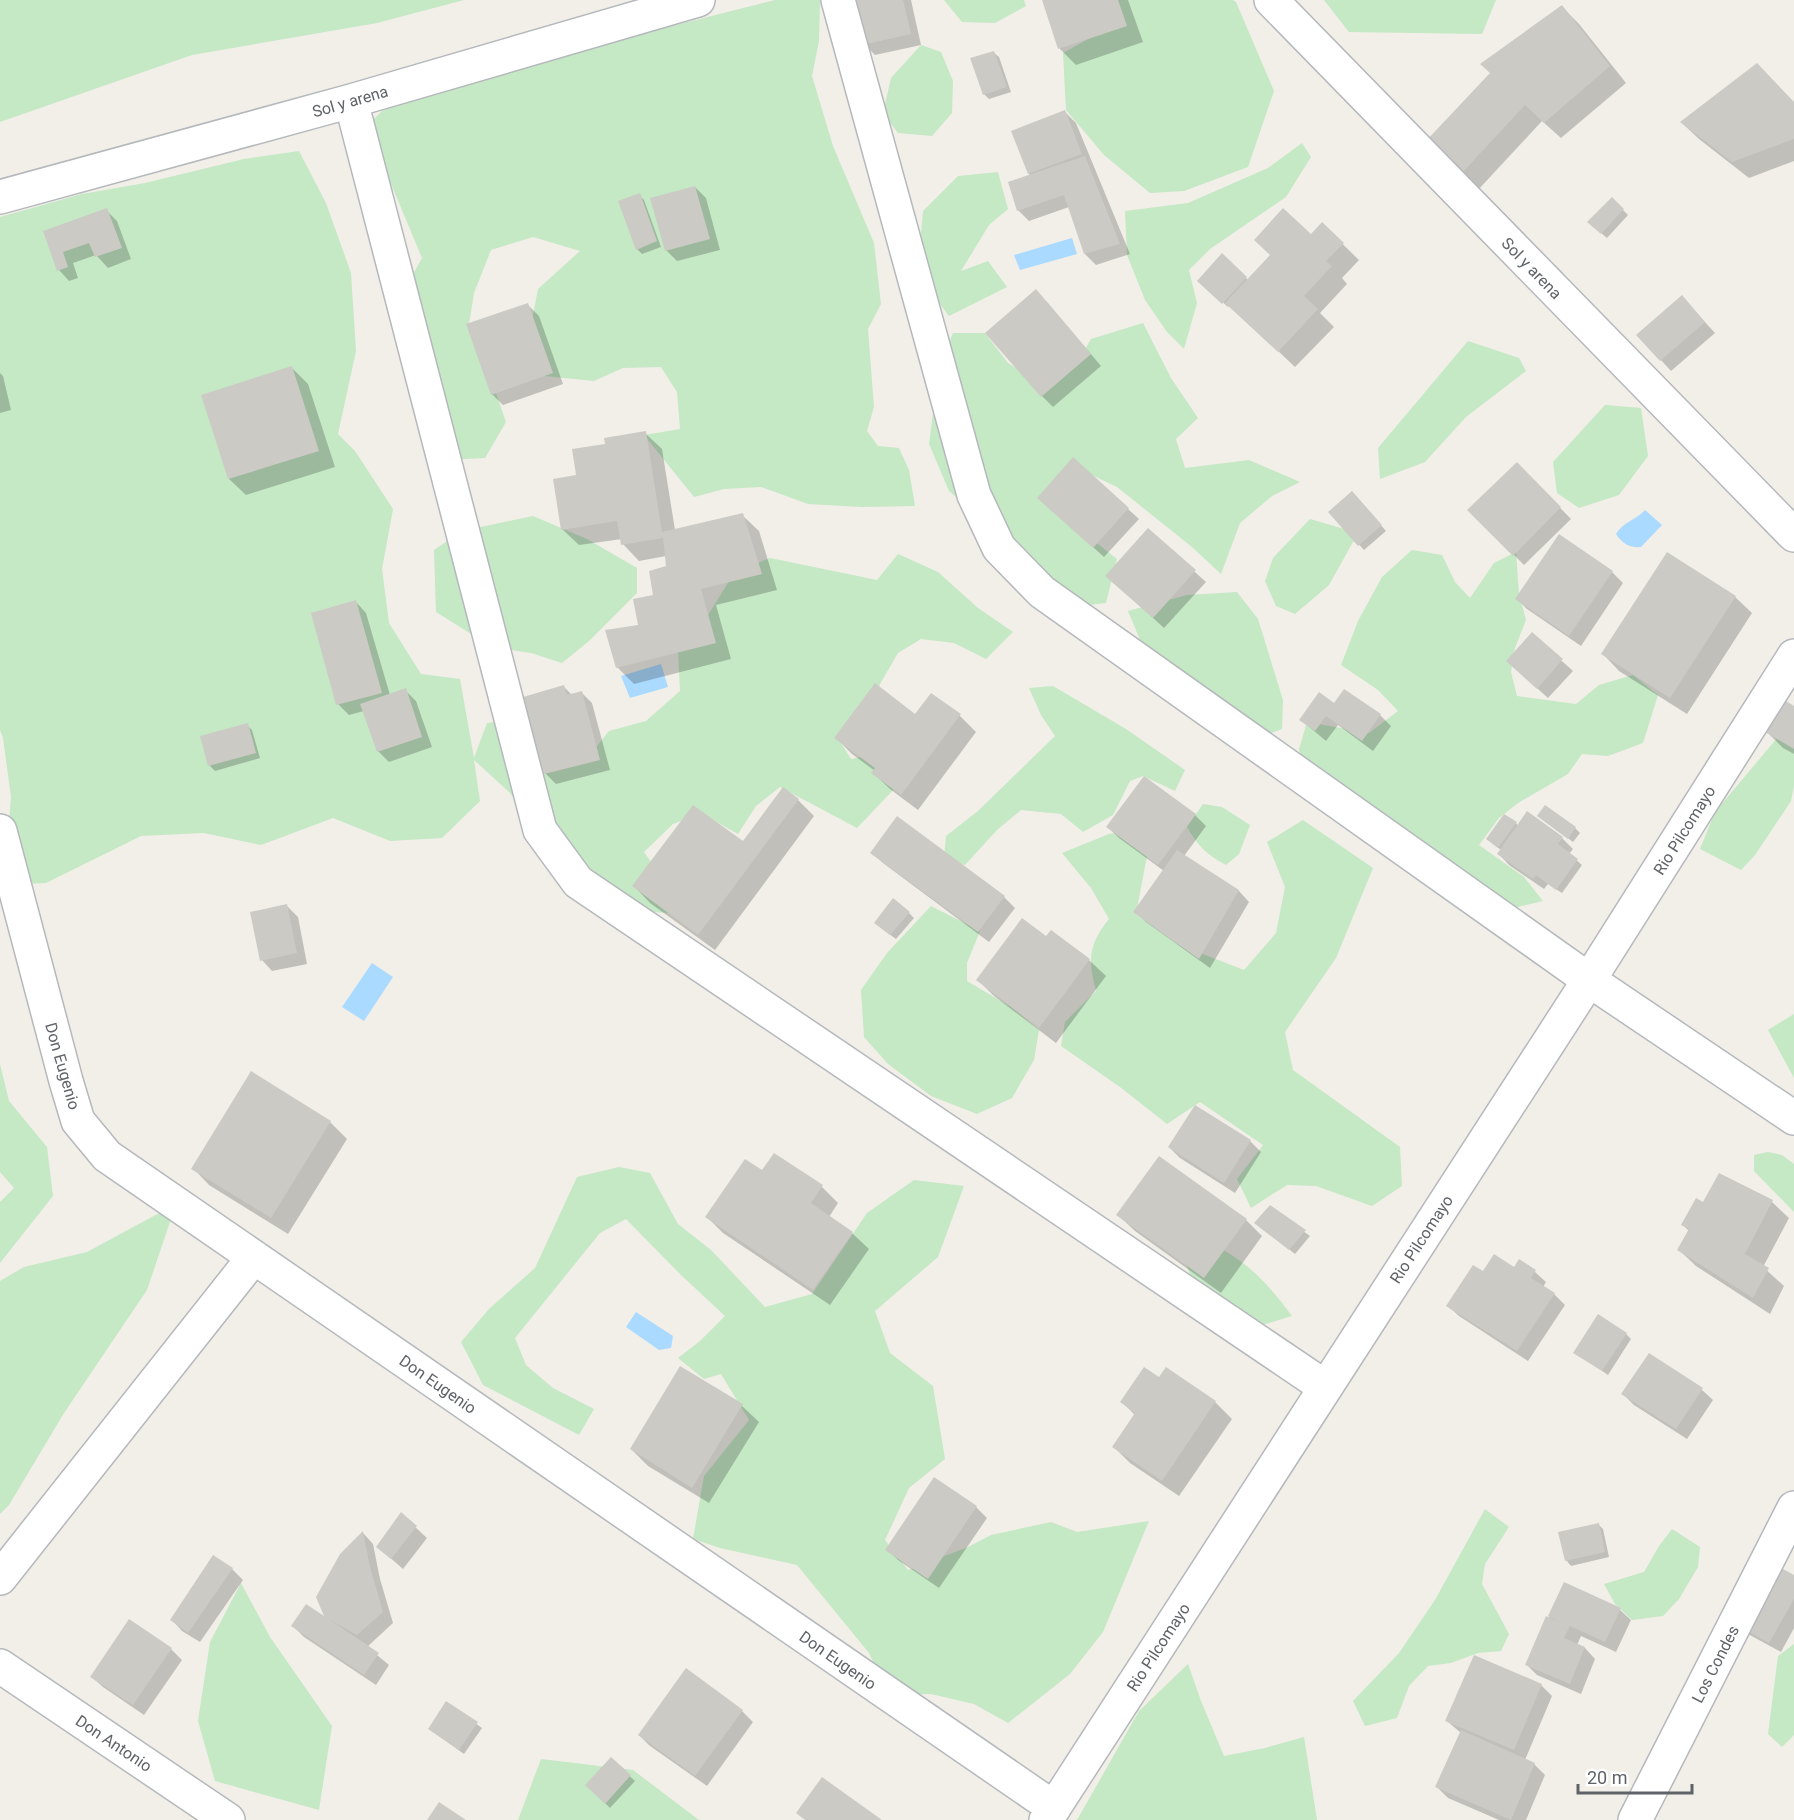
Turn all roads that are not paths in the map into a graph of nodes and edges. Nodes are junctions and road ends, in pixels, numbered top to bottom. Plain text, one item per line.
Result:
1 (698, 0) edge
2 (838, 0) edge
3 (1271, 0) edge
4 (351, 101) junction
5 (0, 197) edge
6 (1794, 535) edge
7 (1794, 656) edge
8 (0, 831) edge
9 (1589, 980) junction
10 (1794, 1119) edge
11 (254, 1257) junction
12 (1326, 1387) junction
13 (1794, 1508) edge
14 (0, 1578) edge
15 (0, 1666) edge
16 (1050, 1814) edge
17 (228, 1820) edge
18 (1635, 1820) edge

1 - 4 street, Sol y arena
2 - 9 street
3 - 6 street, Sol y arena
4 - 5 street, Sol y arena
4 - 12 street
7 - 9 street, Rio Pilcomayo
8 - 11 street, Don Eugenio
9 - 10 street
9 - 12 street, Rio Pilcomayo
11 - 14 street
11 - 16 street, Don Eugenio
12 - 16 street, Rio Pilcomayo
13 - 18 street, Los Condes
15 - 17 street, Don Antonio

